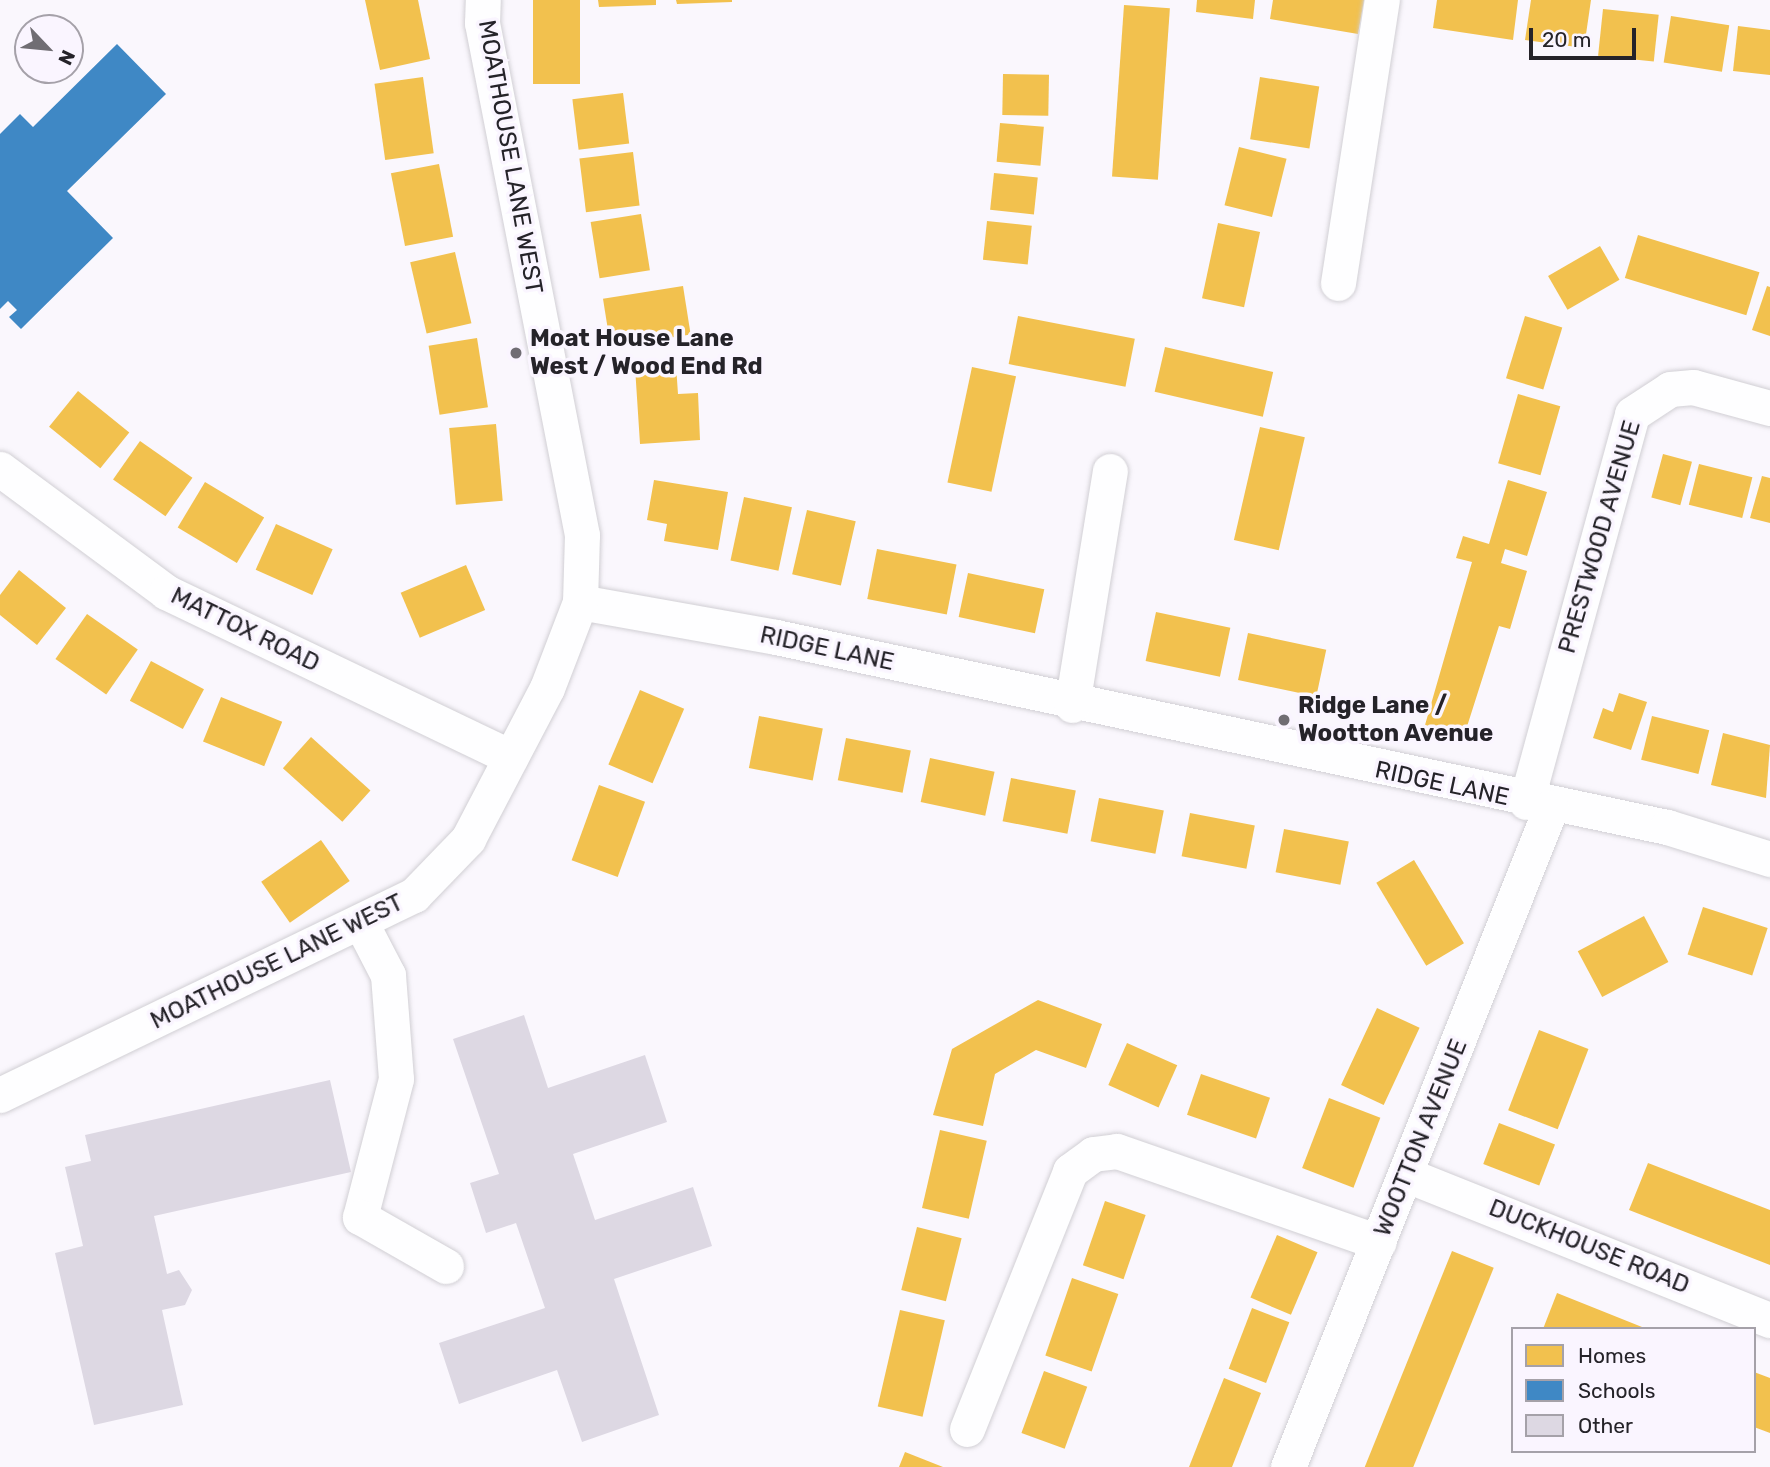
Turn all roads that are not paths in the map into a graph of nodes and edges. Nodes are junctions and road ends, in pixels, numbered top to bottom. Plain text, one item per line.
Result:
1 (483, 0) edge
2 (1382, 0) edge
3 (1338, 283) dead end
4 (1770, 408) edge
5 (0, 469) edge
6 (1110, 471) dead end
7 (580, 602) junction
8 (1072, 705) junction
9 (511, 757) junction
10 (1539, 805) junction
11 (1770, 859) edge
12 (361, 923) junction
13 (0, 1096) edge
14 (1407, 1175) junction
15 (1379, 1242) junction
16 (446, 1266) dead end
17 (1770, 1320) edge
18 (967, 1429) dead end
19 (1288, 1467) edge

1 - 7 street, MOATHOUSE LANE WEST
2 - 3 street
4 - 10 street, PRESTWOOD AVENUE
5 - 9 street, MATTOX ROAD
6 - 8 street
7 - 8 street, RIDGE LANE
7 - 9 street, MOATHOUSE LANE WEST
8 - 10 street, RIDGE LANE
9 - 12 street, MOATHOUSE LANE WEST
10 - 11 street, RIDGE LANE
10 - 14 street, WOOTTON AVENUE
12 - 13 street, MOATHOUSE LANE WEST
12 - 16 street
14 - 15 street, WOOTTON AVENUE
14 - 17 street, DUCKHOUSE ROAD
15 - 18 street
15 - 19 street, WOOTTON AVENUE

